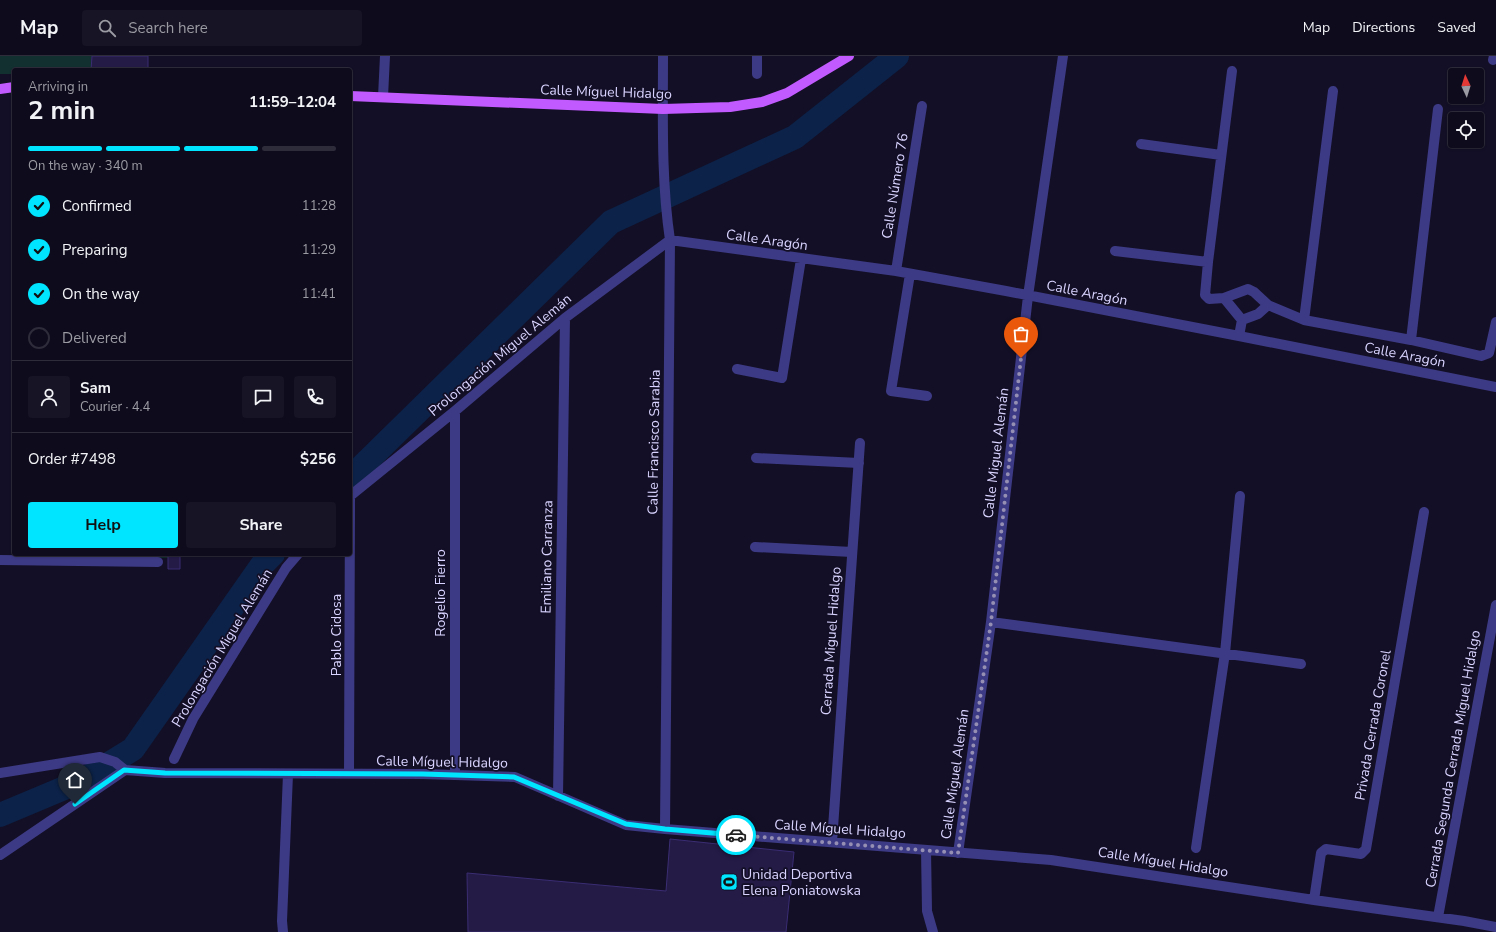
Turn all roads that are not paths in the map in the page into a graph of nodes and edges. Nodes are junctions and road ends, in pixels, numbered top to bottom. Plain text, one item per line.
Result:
1 (385, 56) edge
2 (663, 56) edge
3 (757, 56) edge
4 (849, 56) edge
5 (1063, 56) edge
6 (1232, 71) dead end
7 (757, 74) dead end
8 (12, 87) edge
9 (1, 89) edge
10 (1333, 91) dead end
11 (352, 96) edge
12 (383, 97) junction
13 (922, 106) dead end
14 (1438, 109) dead end
15 (663, 110) junction
16 (1141, 144) dead end
17 (1221, 155) junction
18 (670, 240) junction
19 (1116, 251) dead end
20 (801, 259) junction
21 (1208, 262) junction
22 (896, 271) junction
23 (910, 274) junction
24 (1028, 296) junction
25 (1224, 298) junction
26 (1268, 305) junction
27 (565, 318) junction
28 (1242, 320) junction
29 (1304, 320) junction
30 (1496, 322) edge
31 (1239, 336) junction
32 (1411, 340) junction
33 (737, 369) dead end
34 (1496, 387) edge
35 (927, 396) dead end
36 (455, 411) junction
37 (860, 442) dead end
38 (756, 458) dead end
39 (859, 463) junction
40 (352, 494) edge
41 (1240, 496) dead end
42 (1424, 512) dead end
43 (755, 547) dead end
44 (852, 552) junction
45 (296, 556) edge
46 (350, 556) edge
47 (0, 560) edge
48 (158, 562) dead end
49 (1496, 605) edge
50 (991, 622) junction
51 (1224, 653) junction
52 (1301, 664) dead end
53 (174, 759) dead end
54 (124, 770) junction
55 (0, 773) edge
56 (288, 774) junction
57 (350, 774) junction
58 (455, 775) junction
59 (558, 796) junction
60 (665, 829) junction
61 (832, 842) junction
62 (1196, 848) dead end
63 (926, 850) junction
64 (958, 853) junction
65 (0, 855) edge
66 (1314, 900) junction
67 (1438, 918) junction
68 (1496, 927) edge
69 (283, 932) edge
70 (933, 932) edge

1 - 12 street
2 - 15 street, Calle Francisco Sarabia
3 - 7 street
4 - 15 main road, Calle Míguel Hidalgo
5 - 24 street, Calle Miguel Alemán
6 - 17 street
8 - 9 main road
10 - 29 street
11 - 12 main road, Calle Míguel Hidalgo
12 - 15 main road, Calle Míguel Hidalgo
13 - 22 street, Calle Número 76
14 - 32 street
15 - 18 street, Calle Francisco Sarabia
16 - 17 street
17 - 21 street
18 - 20 street, Calle Aragón
18 - 27 street, Prolongación Miguel Alemán
18 - 60 street, Calle Francisco Sarabia
19 - 21 street
20 - 22 street, Calle Aragón
20 - 33 street
21 - 25 street
22 - 23 street, Calle Aragón
23 - 24 street, Calle Aragón
23 - 35 street
24 - 31 street, Calle Aragón
24 - 50 street, Calle Miguel Alemán
25 - 26 street
25 - 28 street
26 - 28 street
26 - 29 street
27 - 36 street, Prolongación Miguel Alemán
27 - 59 street, Emiliano Carranza
28 - 31 street
29 - 32 street
30 - 32 street
31 - 34 street, Calle Aragón
36 - 40 street, Prolongación Miguel Alemán
36 - 58 street, Rogelio Fierro
37 - 39 street, Cerrada Miguel Hidalgo
38 - 39 street
39 - 44 street, Cerrada Miguel Hidalgo
41 - 51 street
42 - 66 street, Privada Cerrada Coronel
43 - 44 street
44 - 61 street, Cerrada Miguel Hidalgo
45 - 53 street, Prolongación Miguel Alemán
46 - 57 street, Pablo Cidosa
47 - 48 street
49 - 67 street, Cerrada Segunda Cerrada Miguel Hidalgo
50 - 51 street
50 - 64 street, Calle Miguel Alemán
51 - 52 street
51 - 62 street
54 - 55 street
54 - 56 street, Calle Míguel Hidalgo
54 - 65 street
56 - 57 street, Calle Míguel Hidalgo
56 - 69 street
57 - 58 street, Calle Míguel Hidalgo
58 - 59 street, Calle Míguel Hidalgo
59 - 60 street, Calle Míguel Hidalgo
60 - 61 street, Calle Míguel Hidalgo
61 - 63 street, Calle Míguel Hidalgo
63 - 64 street, Calle Míguel Hidalgo
63 - 70 street
64 - 66 street, Calle Míguel Hidalgo
66 - 67 street, Calle Míguel Hidalgo
67 - 68 street, Calle Míguel Hidalgo

